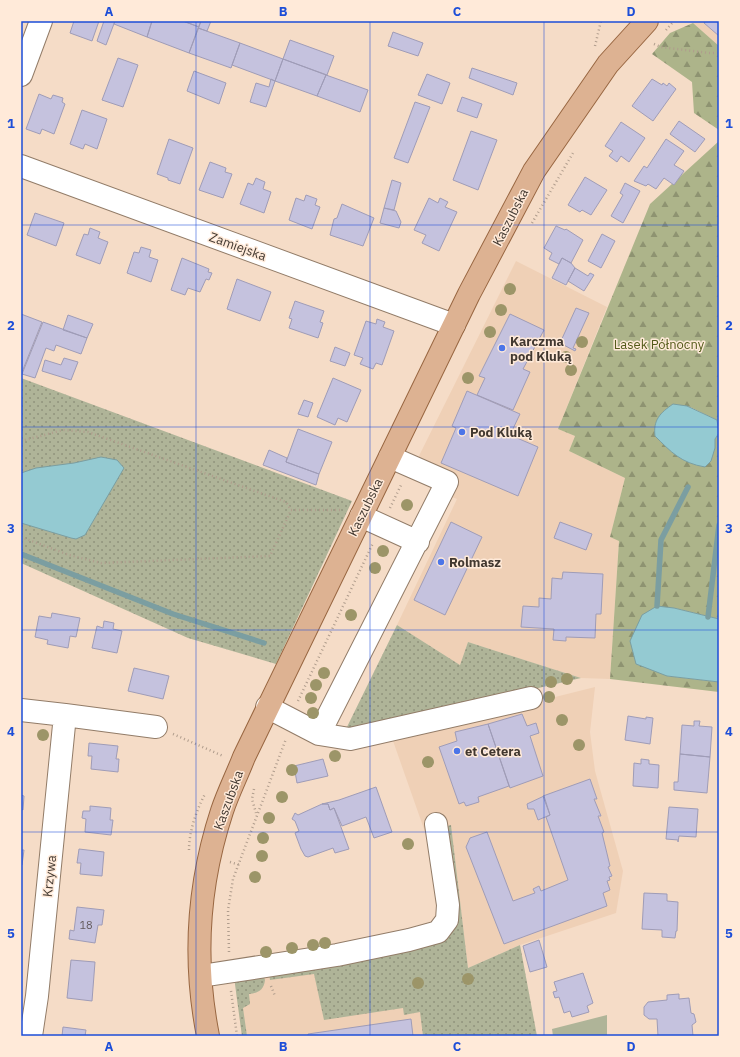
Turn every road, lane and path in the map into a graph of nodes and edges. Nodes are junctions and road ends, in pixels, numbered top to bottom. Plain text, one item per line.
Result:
1 (41, 21) edge
2 (601, 21) edge
3 (674, 21) edge
4 (650, 32) edge
5 (654, 44) junction
6 (595, 48) dead end
7 (649, 50) dead end
8 (719, 53) edge
9 (21, 75) edge
10 (574, 151) dead end
11 (21, 166) edge
12 (530, 226) dead end
13 (454, 325) junction
14 (21, 441) edge
15 (390, 457) junction
16 (410, 466) junction
17 (291, 510) junction
18 (351, 513) junction
19 (382, 526) junction
20 (21, 537) edge
21 (418, 542) junction
22 (531, 698) dead end
23 (267, 707) junction
24 (21, 710) edge
25 (65, 715) junction
26 (294, 720) junction
27 (156, 727) dead end
28 (320, 734) junction
29 (195, 743) dead end
30 (224, 756) dead end
31 (254, 788) dead end
32 (256, 813) junction
33 (436, 824) dead end
34 (230, 972) junction
35 (201, 976) junction
36 (31, 1036) edge
37 (208, 1036) edge
38 (237, 1036) edge

1 - 9 street
2 - 6 path
3 - 4 path
4 - 5 path
4 - 5 path
4 - 13 main road, Kaszubska
5 - 7 path
5 - 8 path
10 - 12 path
11 - 13 street, Zamiejska
13 - 15 main road, Kaszubska
14 - 17 path
15 - 16 street
15 - 18 main road, Kaszubska
16 - 19 path
16 - 21 street
17 - 18 path
17 - 20 path
18 - 19 street
18 - 23 main road, Kaszubska
19 - 21 street
19 - 26 path
21 - 28 street
22 - 28 street
23 - 26 street
23 - 35 main road, Kaszubska
24 - 25 street
25 - 27 street
25 - 36 street, Krzywa
26 - 28 street
26 - 32 path
29 - 30 path
31 - 32 path
32 - 34 path
33 - 34 street
34 - 35 street
34 - 38 path
35 - 37 main road, Kaszubska

